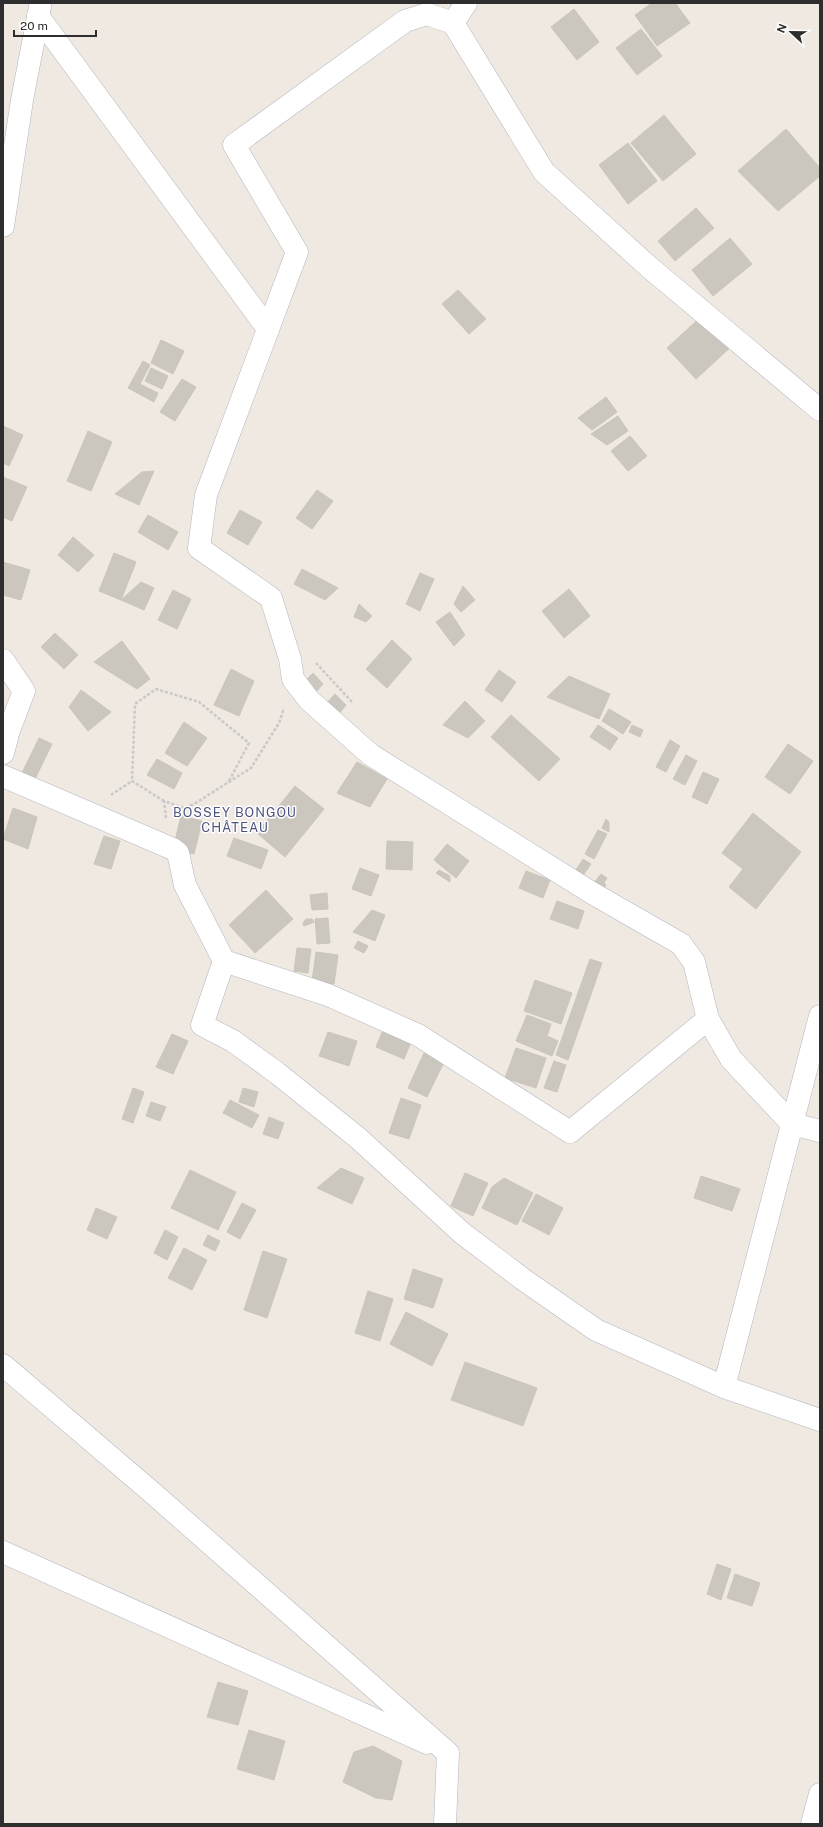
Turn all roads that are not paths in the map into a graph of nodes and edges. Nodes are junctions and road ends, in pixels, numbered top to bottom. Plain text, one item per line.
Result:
1 (466, 3) edge
2 (40, 9) edge
3 (453, 23) junction
4 (3, 226) edge
5 (268, 329) junction
6 (820, 410) edge
7 (3, 660) edge
8 (3, 753) edge
9 (3, 776) edge
10 (224, 961) junction
11 (820, 1016) edge
12 (708, 1019) junction
13 (792, 1124) junction
14 (820, 1131) edge
15 (3, 1365) edge
16 (724, 1388) junction
17 (820, 1420) edge
18 (3, 1552) edge
19 (448, 1753) junction
20 (820, 1794) edge
21 (445, 1824) edge
22 (812, 1824) edge

1 - 3 street
2 - 4 street
2 - 5 street
3 - 5 street
3 - 6 street
5 - 12 street
7 - 8 street
9 - 10 street
10 - 12 street
10 - 16 street
11 - 13 street
12 - 13 street
13 - 14 street
13 - 16 street
15 - 19 street
16 - 17 street
18 - 19 street
19 - 21 street
20 - 22 street

